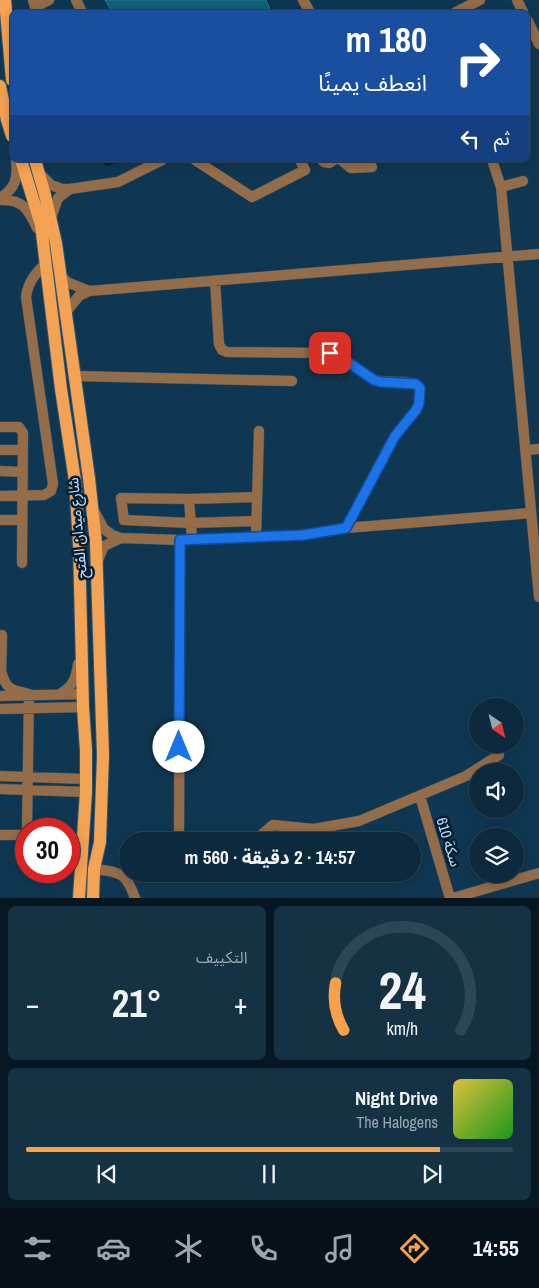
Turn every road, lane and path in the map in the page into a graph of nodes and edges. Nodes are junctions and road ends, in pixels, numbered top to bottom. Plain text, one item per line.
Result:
1 (6, 0) edge
2 (34, 0) edge
3 (49, 0) edge
4 (480, 0) edge
5 (460, 10) edge
6 (530, 25) edge
7 (10, 32) edge
8 (539, 43) edge
9 (0, 86) edge
10 (10, 130) edge
11 (16, 162) edge
12 (22, 162) edge
13 (36, 162) edge
14 (158, 162) edge
15 (196, 162) edge
16 (301, 162) edge
17 (344, 162) edge
18 (493, 162) edge
19 (372, 167) dead end
20 (39, 174) junction
21 (523, 181) dead end
22 (501, 188) junction
23 (70, 189) junction
24 (0, 199) edge
25 (50, 218) junction
26 (43, 238) junction
27 (539, 254) edge
28 (507, 257) junction
29 (46, 263) junction
30 (61, 277) junction
31 (215, 281) junction
32 (89, 291) junction
33 (66, 312) junction
34 (75, 376) junction
35 (292, 381) dead end
36 (0, 427) edge
37 (259, 431) dead end
38 (539, 449) edge
39 (0, 450) edge
40 (23, 450) junction
41 (525, 450) junction
42 (0, 471) edge
43 (22, 472) junction
44 (0, 496) edge
45 (22, 496) junction
46 (256, 497) junction
47 (189, 499) junction
48 (92, 506) junction
49 (531, 513) junction
50 (0, 520) edge
51 (22, 520) junction
52 (256, 521) junction
53 (190, 523) junction
54 (346, 528) junction
55 (256, 537) junction
56 (121, 538) junction
57 (180, 540) junction
58 (192, 540) junction
59 (22, 563) dead end
60 (97, 563) junction
61 (539, 597) edge
62 (2, 634) dead end
63 (82, 644) junction
64 (1, 679) edge
65 (29, 694) junction
66 (60, 694) junction
67 (0, 696) edge
68 (95, 699) junction
69 (83, 707) junction
70 (0, 709) edge
71 (29, 709) junction
72 (499, 755) dead end
73 (0, 776) edge
74 (28, 776) junction
75 (86, 785) junction
76 (0, 789) edge
77 (28, 790) junction
78 (420, 796) junction
79 (27, 818) edge
80 (179, 832) edge
81 (264, 832) edge
82 (0, 835) edge
83 (15, 835) edge
84 (94, 869) junction
85 (539, 872) edge
86 (79, 898) edge
87 (93, 898) edge
88 (136, 898) edge
89 (451, 898) edge

1 - 7 main road
2 - 3 street
4 - 5 street
6 - 8 street
9 - 10 main road
11 - 24 street
12 - 26 main road, شارع ميدان الفتح
13 - 20 main road, شارع ميدان الفتح
14 - 23 street
15 - 16 street
17 - 19 street
18 - 22 street
20 - 23 street
20 - 25 main road, شارع ميدان الفتح
21 - 22 street
22 - 28 street
23 - 25 street
24 - 26 street
25 - 30 main road, شارع ميدان الفتح
26 - 29 main road, شارع ميدان الفتح
27 - 28 street
28 - 31 street
28 - 41 street
29 - 45 street
29 - 63 main road, شارع ميدان الفتح
30 - 32 street
30 - 33 main road, شارع ميدان الفتح
31 - 32 street
31 - 54 street
32 - 33 street
33 - 34 main road, شارع ميدان الفتح
34 - 35 street
34 - 48 main road, شارع ميدان الفتح
36 - 40 street
37 - 46 street
38 - 41 street
39 - 40 street
40 - 43 street
41 - 49 street
42 - 43 street
43 - 45 street
44 - 45 street
45 - 51 street
46 - 47 street
46 - 52 street
47 - 53 street
47 - 53 street
48 - 56 street
48 - 60 main road, شارع ميدان الفتح
49 - 54 street
49 - 61 street
50 - 51 street
51 - 59 street
52 - 53 street
52 - 55 street
53 - 58 street
54 - 55 street
55 - 58 street
56 - 57 street
56 - 60 street
57 - 58 street
57 - 80 street
60 - 68 main road, شارع ميدان الفتح
62 - 64 street
63 - 66 street
63 - 68 main road, شارع ميدان الفتح
64 - 65 street
65 - 66 street
65 - 67 street
65 - 71 street
66 - 68 street
68 - 69 main road, شارع ميدان الفتح
68 - 69 main road
68 - 84 main road, شارع ميدان الفتح
69 - 71 street
69 - 75 main road, شارع ميدان الفتح
70 - 71 street
71 - 74 street
72 - 78 street
73 - 74 street
74 - 75 street
74 - 77 street
75 - 77 street
75 - 86 main road, شارع ميدان الفتح
76 - 77 street
77 - 79 street
78 - 81 street
78 - 89 street, سكة 610
82 - 83 street
84 - 87 main road, شارع ميدان الفتح
84 - 88 street
85 - 89 street

